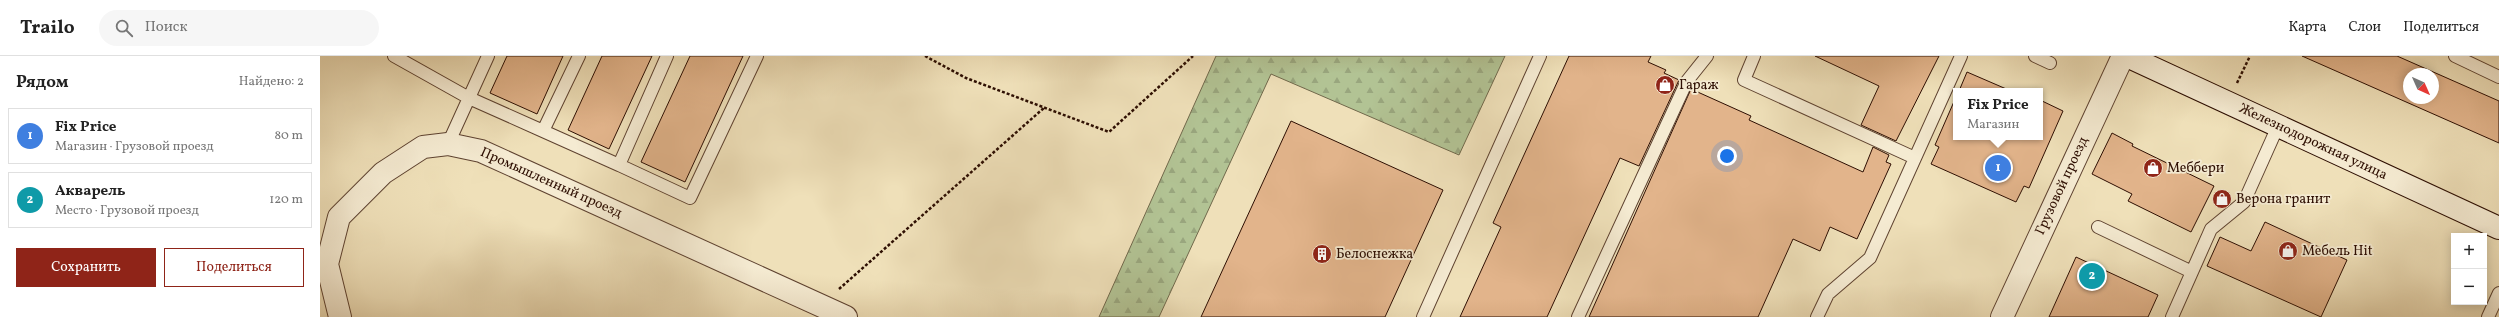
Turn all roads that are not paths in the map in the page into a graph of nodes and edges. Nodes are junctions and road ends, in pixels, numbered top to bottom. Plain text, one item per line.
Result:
1 (394, 56) edge
2 (488, 56) edge
3 (579, 56) edge
4 (667, 56) edge
5 (757, 56) edge
6 (1540, 56) edge
7 (1707, 56) edge
8 (1754, 56) edge
9 (1961, 56) edge
10 (2035, 56) edge
11 (2123, 56) edge
12 (2126, 56) edge
13 (2455, 56) edge
14 (2050, 63) dead end
15 (2499, 77) edge
16 (468, 98) junction
17 (2278, 126) junction
18 (543, 132) junction
19 (448, 144) junction
20 (1915, 158) junction
21 (619, 165) junction
22 (2098, 227) dead end
23 (2499, 228) edge
24 (2192, 272) junction
25 (2499, 294) edge
26 (340, 317) edge
27 (846, 317) edge
28 (1423, 317) edge
29 (1578, 317) edge
30 (1817, 317) edge
31 (2002, 317) edge
32 (2172, 317) edge
33 (2488, 317) edge

1 - 16 lane
2 - 16 lane
3 - 18 lane
4 - 21 lane
5 - 21 lane
6 - 28 lane
7 - 29 lane
8 - 20 lane
9 - 20 lane
10 - 14 lane
11 - 31 street, Грузовой проезд
12 - 17 street, Железнодорожная улица
13 - 15 lane
16 - 18 lane
16 - 19 lane
17 - 23 street, Железнодорожная улица
17 - 24 lane
18 - 21 lane
19 - 26 street, Промышленный проезд
19 - 27 street, Промышленный проезд
20 - 30 lane
22 - 24 lane
24 - 32 lane
25 - 33 lane

